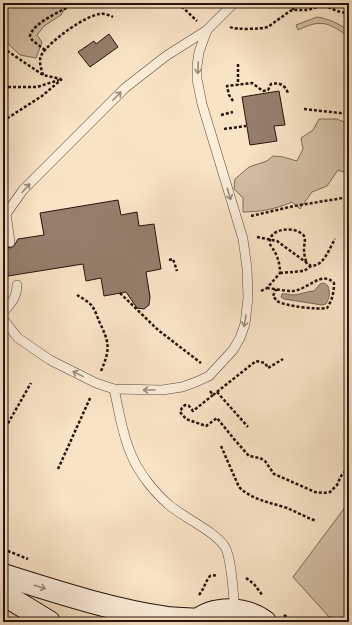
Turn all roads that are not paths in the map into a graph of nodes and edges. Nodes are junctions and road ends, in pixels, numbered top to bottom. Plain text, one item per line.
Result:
1 (234, 3) edge
2 (207, 30) junction
3 (4, 217) edge
4 (10, 242) dead end
5 (17, 285) dead end
6 (3, 312) edge
7 (3, 319) edge
8 (114, 389) junction
9 (3, 575) edge
10 (3, 594) edge
11 (235, 610) junction
12 (197, 621) edge
13 (49, 622) edge
14 (265, 622) edge

1 - 2 lane
3 -> 2 lane
2 -> 8 lane
3 - 4 lane
5 - 6 lane
8 -> 7 lane
8 - 11 lane
9 -> 12 main road
10 - 13 main road
11 - 12 main road
11 - 14 main road

